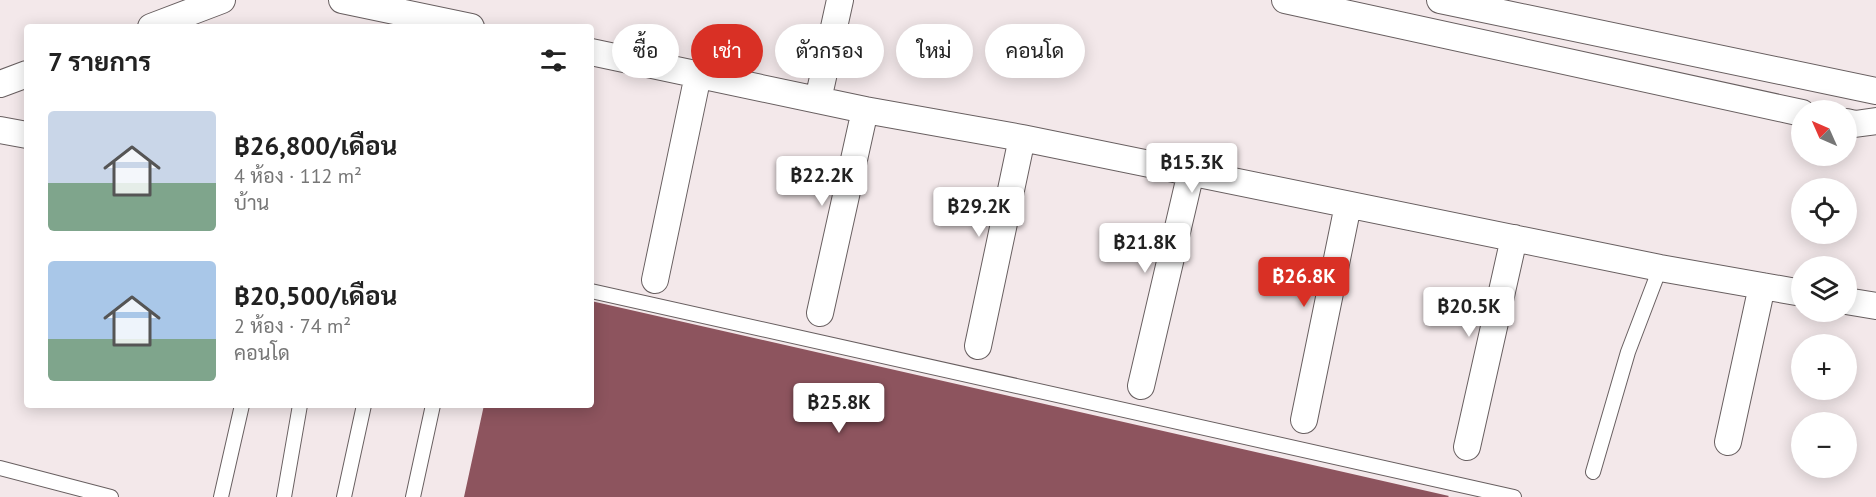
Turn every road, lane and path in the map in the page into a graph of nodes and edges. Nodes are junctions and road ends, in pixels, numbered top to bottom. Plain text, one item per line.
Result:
1 (222, 0) edge
2 (342, 0) edge
3 (840, 0) edge
4 (1285, 0) edge
5 (1440, 0) edge
6 (1387, 11) edge
7 (371, 17) edge
8 (159, 24) edge
9 (441, 24) edge
10 (594, 53) edge
11 (691, 73) edge
12 (24, 75) edge
13 (697, 78) edge
14 (712, 78) edge
15 (0, 84) edge
16 (1876, 91) edge
17 (818, 100) junction
18 (865, 110) junction
19 (1791, 110) edge
20 (1876, 121) edge
21 (1857, 124) edge
22 (0, 130) edge
23 (24, 134) edge
24 (1022, 138) junction
25 (1191, 172) junction
26 (1348, 205) junction
27 (1514, 238) junction
28 (1660, 268) junction
29 (656, 280) dead end
30 (1761, 286) junction
31 (1791, 291) edge
32 (594, 292) edge
33 (1857, 303) edge
34 (1876, 306) edge
35 (820, 313) dead end
36 (978, 346) dead end
37 (1141, 386) dead end
38 (241, 408) edge
39 (299, 408) edge
40 (363, 408) edge
41 (432, 408) edge
42 (1304, 420) dead end
43 (1728, 442) dead end
44 (1467, 447) dead end
45 (0, 468) edge
46 (1593, 472) dead end
47 (111, 497) edge
48 (221, 497) edge
49 (284, 497) edge
50 (344, 497) edge
51 (413, 497) edge
52 (1514, 497) edge

1 - 8 street
2 - 7 street
3 - 17 street
4 - 6 street
5 - 16 street
6 - 19 street
7 - 9 street
10 - 11 street
12 - 15 street
13 - 29 street
14 - 17 street
17 - 18 street
18 - 24 street
18 - 35 street
20 - 21 street
22 - 23 street
24 - 25 street
24 - 36 street
25 - 26 street
25 - 37 street
26 - 27 street
26 - 42 street
27 - 28 street
27 - 44 street
28 - 30 street
28 - 46 lane
30 - 31 street
30 - 43 street
32 - 52 lane
33 - 34 street
38 - 48 lane
39 - 49 lane
40 - 50 lane
41 - 51 lane
45 - 47 lane

